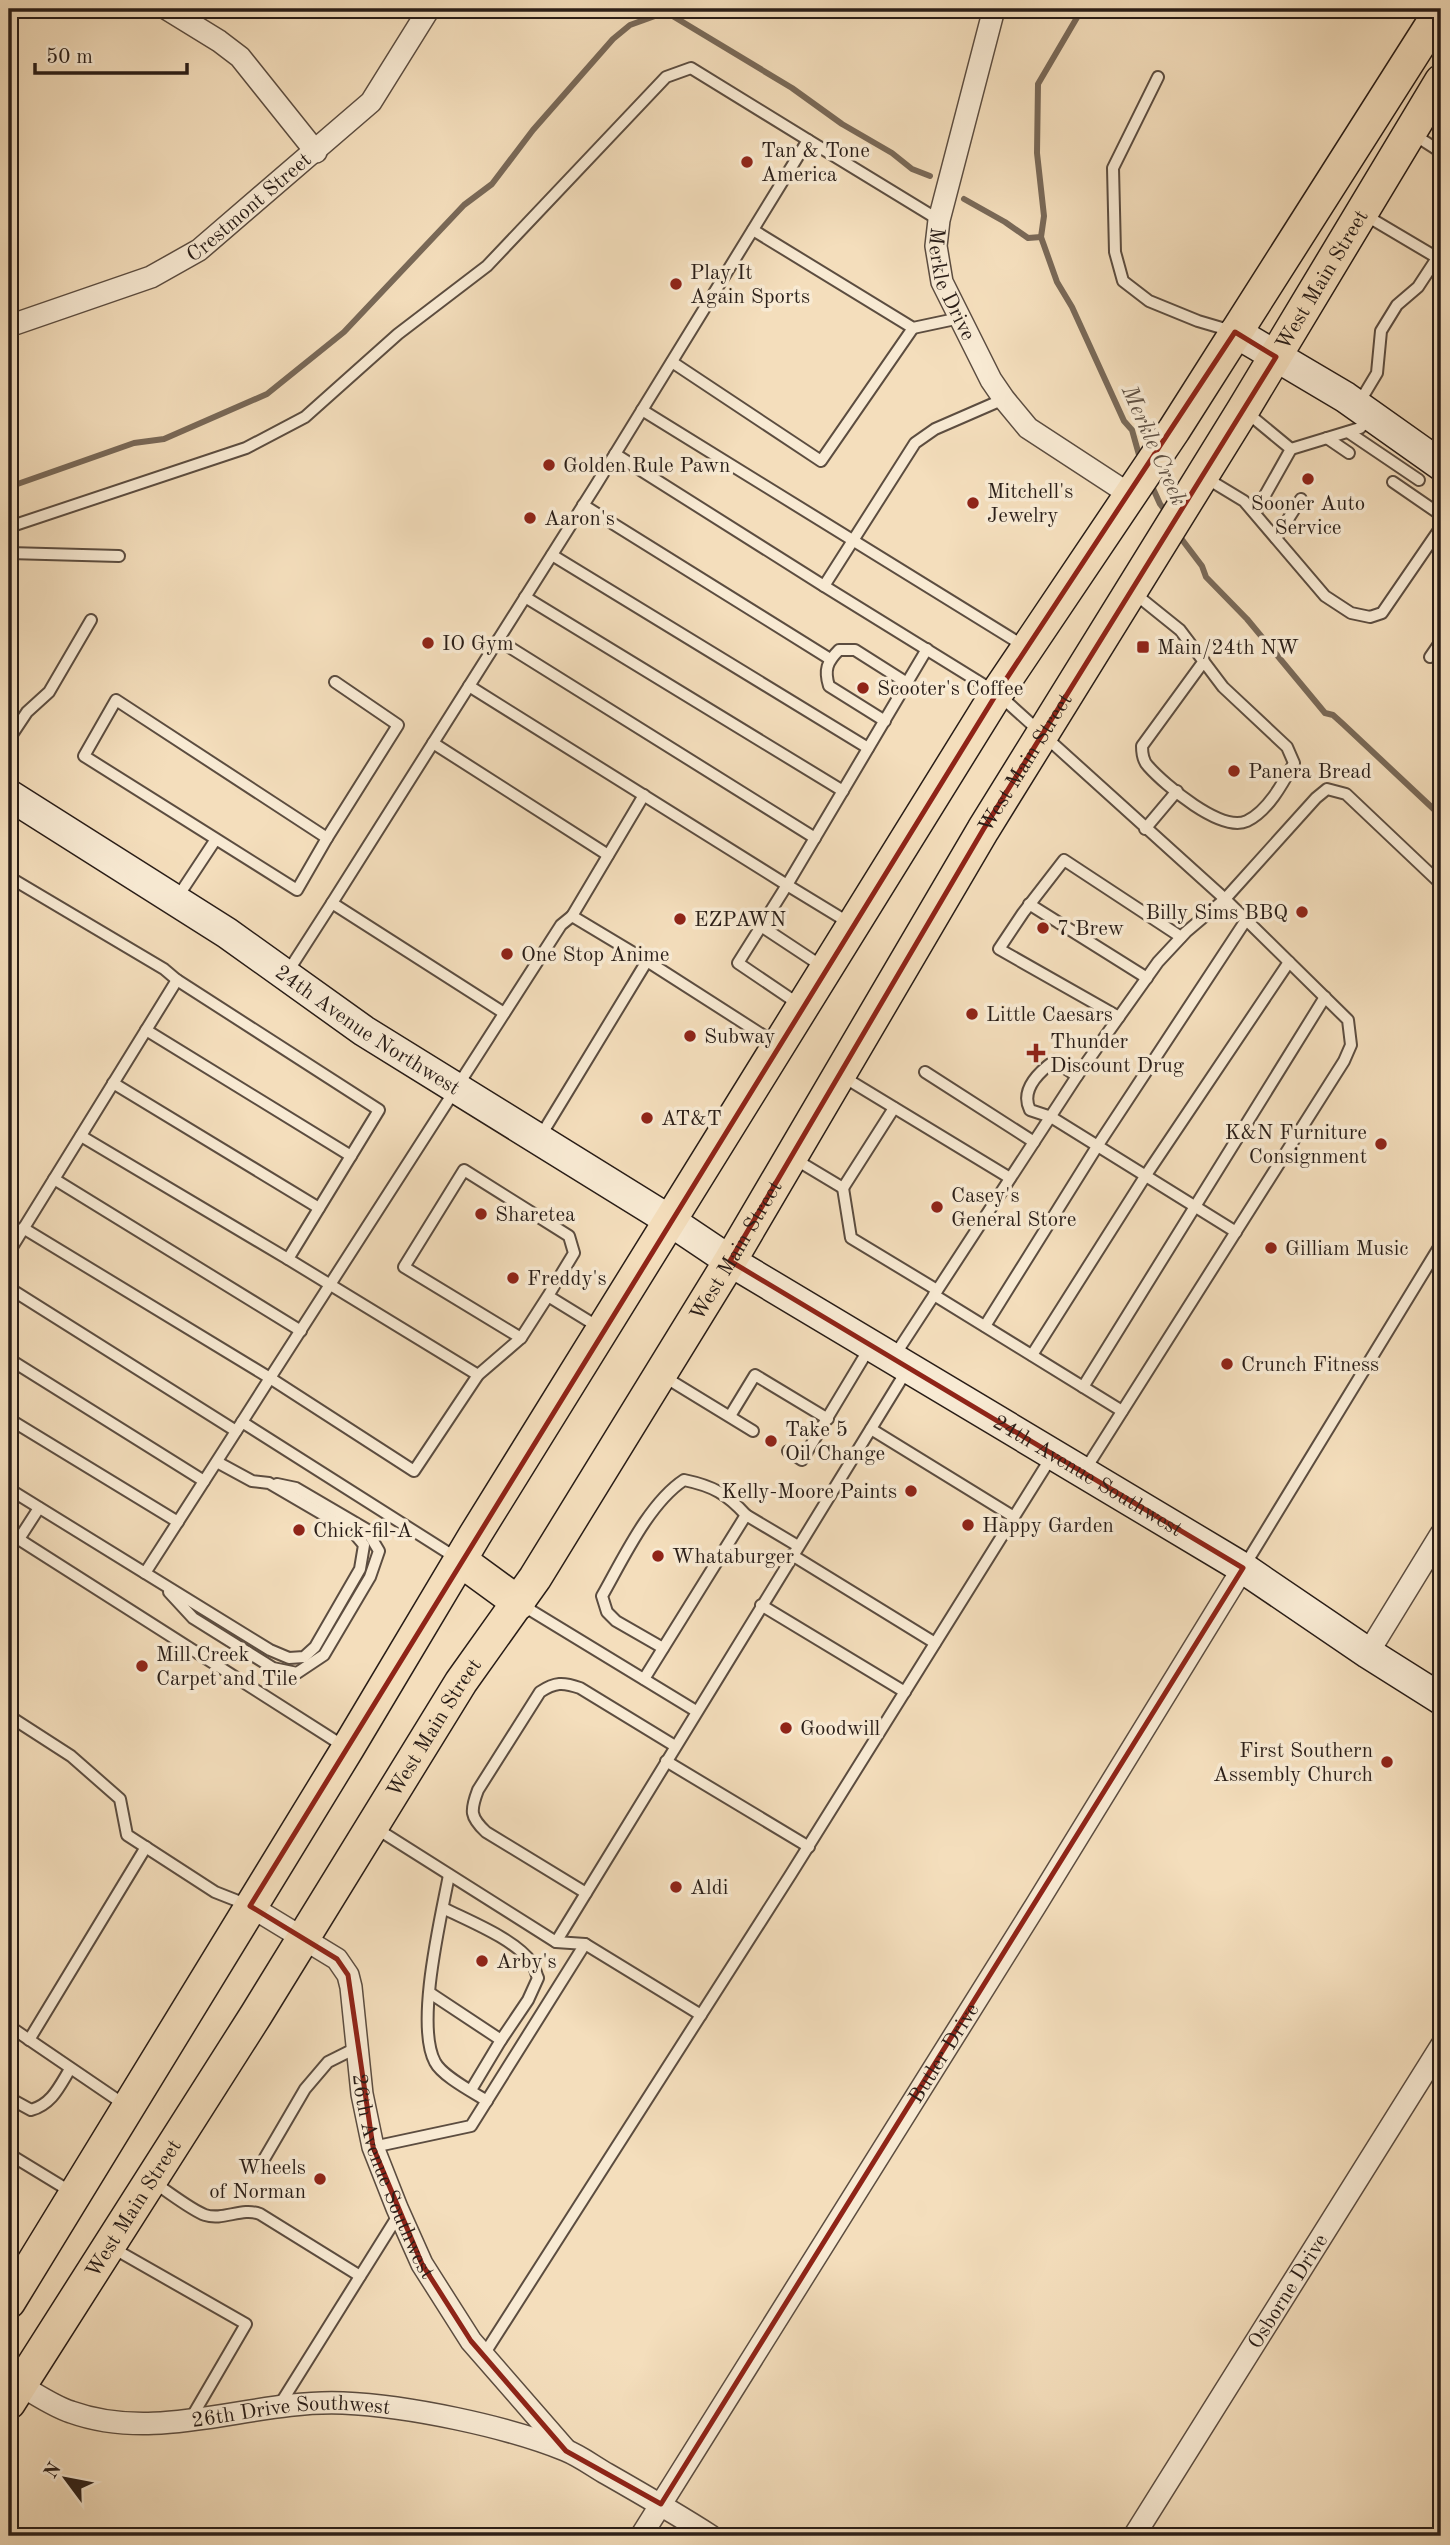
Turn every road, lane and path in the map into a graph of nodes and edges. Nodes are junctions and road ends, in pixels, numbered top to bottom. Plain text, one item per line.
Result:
1 (167, 9) edge
2 (429, 9) edge
3 (994, 9) edge
4 (1441, 10) edge
5 (1158, 77) dead end
6 (1441, 81) edge
7 (1410, 133) junction
8 (808, 140) junction
9 (316, 152) junction
10 (1441, 152) edge
11 (1362, 214) junction
12 (939, 220) junction
13 (753, 229) junction
14 (1439, 259) edge
15 (960, 318) junction
16 (9, 326) edge
17 (913, 328) junction
18 (1234, 332) junction
19 (1276, 357) junction
20 (671, 362) junction
21 (1004, 399) junction
22 (642, 410) junction
23 (1243, 410) junction
24 (1359, 417) junction
25 (1331, 441) junction
26 (1292, 449) junction
27 (1349, 453) dead end
28 (615, 454) junction
29 (1329, 454) dead end
30 (1436, 468) edge
31 (1203, 476) junction
32 (1393, 482) dead end
33 (1133, 490) junction
34 (1404, 490) junction
35 (1301, 499) dead end
36 (583, 505) junction
37 (1255, 513) junction
38 (1441, 515) edge
39 (9, 527) edge
40 (1441, 527) edge
41 (1276, 538) junction
42 (853, 541) junction
43 (9, 553) edge
44 (119, 555) dead end
45 (552, 555) junction
46 (824, 586) junction
47 (1132, 591) junction
48 (525, 597) junction
49 (91, 620) dead end
50 (498, 640) junction
51 (1441, 642) edge
52 (1027, 647) junction
53 (927, 649) junction
54 (1430, 657) dead end
55 (830, 659) junction
56 (1204, 661) junction
57 (335, 682) dead end
58 (907, 683) junction
59 (469, 686) junction
60 (997, 693) junction
61 (885, 721) junction
62 (1042, 735) junction
63 (9, 739) edge
64 (433, 743) junction
65 (868, 748) junction
66 (843, 791) junction
67 (1177, 791) junction
68 (9, 795) edge
69 (644, 795) junction
70 (1145, 829) junction
71 (327, 838) junction
72 (815, 838) junction
73 (216, 839) junction
74 (608, 855) junction
75 (9, 877) edge
76 (787, 884) junction
77 (1441, 884) edge
78 (1225, 899) junction
79 (176, 900) junction
80 (332, 903) junction
81 (1029, 904) junction
82 (572, 916) junction
83 (1246, 920) junction
84 (853, 925) junction
85 (761, 926) junction
86 (1181, 937) junction
87 (647, 961) junction
88 (1289, 962) junction
89 (825, 969) junction
90 (286, 975) junction
91 (1147, 978) junction
92 (177, 980) junction
93 (1325, 997) junction
94 (803, 1006) junction
95 (504, 1013) junction
96 (1119, 1017) junction
97 (146, 1030) junction
98 (778, 1045) junction
99 (925, 1072) dead end
100 (839, 1074) junction
101 (1077, 1076) junction
102 (113, 1083) junction
103 (456, 1088) junction
104 (894, 1108) junction
105 (1051, 1117) junction
106 (81, 1136) junction
107 (538, 1139) junction
108 (1034, 1142) junction
109 (1098, 1145) junction
110 (351, 1156) junction
111 (791, 1157) junction
112 (1146, 1175) junction
113 (1010, 1178) junction
114 (54, 1180) junction
115 (843, 1188) junction
116 (1195, 1205) junction
117 (320, 1208) junction
118 (669, 1220) junction
119 (23, 1228) junction
120 (1236, 1232) junction
121 (1441, 1244) edge
122 (9, 1252) edge
123 (288, 1259) junction
124 (730, 1261) junction
125 (331, 1285) junction
126 (9, 1288) edge
127 (935, 1292) junction
128 (548, 1296) junction
129 (985, 1326) junction
130 (602, 1329) junction
131 (301, 1331) junction
132 (521, 1338) junction
133 (1032, 1356) junction
134 (891, 1357) junction
135 (9, 1359) edge
136 (660, 1374) junction
137 (478, 1375) junction
138 (270, 1378) junction
139 (1083, 1387) junction
140 (1122, 1411) junction
141 (730, 1416) junction
142 (9, 1419) edge
143 (828, 1419) junction
144 (239, 1427) junction
145 (871, 1429) junction
146 (753, 1431) dead end
147 (788, 1451) dead end
148 (1053, 1454) junction
149 (217, 1462) junction
150 (1083, 1472) junction
151 (204, 1481) junction
152 (9, 1489) edge
153 (39, 1508) junction
154 (746, 1516) junction
155 (1014, 1517) junction
156 (178, 1522) junction
157 (1441, 1534) edge
158 (14, 1536) edge
159 (795, 1551) junction
160 (460, 1560) junction
161 (1243, 1568) junction
162 (145, 1573) junction
163 (519, 1603) junction
164 (761, 1605) junction
165 (935, 1643) junction
166 (663, 1648) junction
167 (1368, 1653) junction
168 (644, 1679) junction
169 (905, 1692) junction
170 (1441, 1699) edge
171 (696, 1711) junction
172 (9, 1716) edge
173 (676, 1746) junction
174 (348, 1748) junction
175 (666, 1761) junction
176 (373, 1826) junction
177 (146, 1847) junction
178 (809, 1847) junction
179 (449, 1875) junction
180 (586, 1893) junction
181 (250, 1906) junction
182 (443, 1908) junction
183 (303, 1938) junction
184 (556, 1942) junction
185 (585, 1944) junction
186 (430, 1993) junction
187 (701, 2015) junction
188 (9, 2026) edge
189 (29, 2040) junction
190 (501, 2040) junction
191 (1441, 2046) edge
192 (356, 2048) junction
193 (71, 2069) junction
194 (471, 2090) junction
195 (9, 2098) edge
196 (487, 2101) junction
197 (127, 2106) junction
198 (373, 2147) junction
199 (9, 2154) edge
200 (260, 2166) dead end
201 (150, 2180) junction
202 (73, 2193) junction
203 (400, 2214) junction
204 (109, 2245) junction
205 (360, 2276) junction
206 (9, 2302) edge
207 (483, 2356) junction
208 (12, 2389) edge
209 (279, 2406) junction
210 (190, 2421) junction
211 (566, 2451) junction
212 (661, 2504) junction
213 (641, 2536) edge
214 (711, 2536) edge
215 (1135, 2536) edge

1 - 9 street
2 - 9 street, Crestmont Street
3 - 12 street, Merkle Drive
4 - 18 main road, West Main Street
5 - 18 lane
6 - 7 main road, West Main Street
7 - 10 lane
7 - 11 main road, West Main Street
8 - 12 lane
8 - 13 lane
8 - 39 lane
9 - 16 street, Crestmont Street
11 - 14 lane
11 - 19 main road, West Main Street
12 - 15 street, Merkle Drive
13 - 17 lane
13 - 20 lane
14 - 24 lane
15 - 17 lane
15 - 21 street, Merkle Drive
17 - 20 lane
18 - 19 main road
18 - 33 main road, West Main Street
19 - 23 main road, West Main Street
19 - 24 main road
20 - 22 lane
21 - 33 street, Merkle Drive
21 - 42 lane
22 - 28 lane
22 - 42 lane
23 - 26 lane
23 - 31 main road, West Main Street
24 - 25 lane
24 - 30 main road
25 - 26 lane
25 - 27 lane
25 - 29 lane
26 - 37 lane
28 - 36 lane
28 - 46 lane
30 - 34 lane
31 - 37 lane
31 - 47 main road, West Main Street
32 - 34 lane
33 - 52 main road, West Main Street
34 - 38 lane
35 - 41 lane
36 - 45 lane
36 - 55 lane
37 - 41 lane
40 - 41 lane
42 - 46 lane
42 - 52 lane
43 - 44 lane
45 - 48 lane
45 - 65 lane
46 - 53 lane
47 - 56 lane
47 - 62 main road, West Main Street
48 - 50 lane
48 - 66 lane
49 - 63 lane
50 - 59 lane
50 - 72 lane
51 - 54 lane
52 - 60 main road, West Main Street
53 - 58 lane
53 - 60 lane
55 - 58 lane
55 - 61 lane
56 - 67 lane
56 - 67 lane
57 - 71 lane
58 - 61 lane
59 - 64 lane
59 - 69 lane
60 - 62 lane
60 - 84 main road, West Main Street
61 - 65 lane
62 - 70 lane
62 - 100 main road, West Main Street
64 - 74 lane
64 - 80 lane
65 - 66 lane
66 - 72 lane
67 - 70 lane
68 - 79 main road, 24th Avenue Northwest
69 - 74 lane
69 - 76 lane
70 - 78 lane
71 - 73 lane
71 - 73 lane
72 - 76 lane
73 - 79 lane
74 - 82 lane
75 - 92 lane
76 - 84 lane
76 - 85 lane
77 - 78 lane
78 - 83 lane
78 - 86 lane
79 - 90 main road, 24th Avenue Northwest
80 - 90 lane
80 - 95 lane
81 - 86 lane
81 - 91 lane
81 - 96 lane
82 - 87 lane
82 - 95 lane
83 - 88 lane
83 - 109 lane
84 - 89 main road, West Main Street
85 - 89 lane
85 - 94 lane
86 - 91 lane
87 - 98 lane
87 - 107 lane
88 - 93 lane
88 - 112 lane
89 - 94 main road, West Main Street
90 - 103 main road, 24th Avenue Northwest
91 - 96 lane
92 - 97 lane
92 - 110 lane
93 - 116 lane
93 - 120 lane
94 - 98 main road, West Main Street
95 - 103 lane
96 - 101 lane
97 - 102 lane
97 - 110 lane
98 - 118 main road, West Main Street
99 - 108 lane
100 - 104 lane
100 - 111 main road, West Main Street
101 - 105 lane
101 - 105 lane
102 - 106 lane
102 - 117 lane
103 - 107 main road, 24th Avenue Northwest
103 - 125 lane
104 - 113 lane
104 - 115 lane
105 - 108 lane
105 - 109 lane
106 - 114 lane
106 - 123 lane
107 - 118 main road, 24th Avenue Northwest
108 - 113 lane
109 - 112 lane
109 - 129 lane
110 - 117 lane
111 - 115 lane
111 - 124 main road, West Main Street
112 - 116 lane
112 - 133 lane
113 - 127 lane
114 - 119 lane
114 - 131 lane
115 - 127 lane
116 - 120 lane
116 - 139 lane
117 - 123 lane
118 - 124 main road, 24th Avenue Northwest
118 - 130 main road, West Main Street
119 - 122 lane
119 - 138 lane
120 - 140 lane
121 - 161 lane
123 - 125 lane
124 - 134 main road, 24th Avenue Southwest
124 - 136 main road, West Main Street
125 - 131 lane
125 - 137 lane
126 - 144 lane
127 - 129 lane
127 - 134 lane
128 - 130 lane
128 - 132 lane
128 - 132 lane
129 - 133 lane
130 - 160 main road, West Main Street
131 - 138 lane
132 - 137 lane
133 - 139 lane
134 - 143 lane
134 - 145 lane
134 - 148 main road, 24th Avenue Southwest
135 - 151 lane
136 - 141 lane
136 - 163 main road, West Main Street
137 - 138 lane
138 - 144 lane
139 - 140 lane
140 - 150 lane
141 - 143 lane
141 - 146 lane
142 - 156 lane
143 - 147 lane
144 - 149 lane
144 - 160 lane
145 - 155 lane
145 - 159 lane
148 - 150 main road, 24th Avenue Southwest
148 - 155 lane
149 - 151 lane
149 - 162 lane
150 - 161 main road, 24th Avenue Southwest
151 - 156 lane
152 - 153 lane
153 - 158 lane
153 - 162 lane
154 - 159 lane
154 - 166 lane
154 - 166 lane
155 - 165 lane
156 - 162 lane
157 - 167 street
158 - 174 lane
159 - 164 lane
159 - 165 lane
160 - 163 main road
160 - 174 main road, West Main Street
161 - 167 main road, 24th Avenue Southwest
161 - 212 street, Butler Drive
163 - 168 lane
163 - 176 main road, West Main Street
164 - 169 lane
164 - 171 lane
165 - 169 lane
166 - 168 lane
167 - 170 main road, 24th Avenue Southwest
168 - 171 lane
169 - 178 lane
171 - 173 lane
172 - 177 lane
173 - 175 lane
173 - 180 lane
174 - 181 main road, West Main Street
175 - 178 lane
175 - 180 lane
176 - 179 lane
176 - 183 main road, West Main Street
177 - 181 lane
177 - 189 lane
178 - 187 lane
179 - 182 lane
179 - 184 lane
180 - 184 lane
181 - 183 street, 26th Avenue Southwest
181 - 197 main road, West Main Street
182 - 186 lane
182 - 190 lane
183 - 192 street, 26th Avenue Southwest
183 - 201 main road, West Main Street
184 - 185 lane
185 - 187 lane
185 - 196 lane
186 - 190 lane
186 - 194 lane
187 - 207 lane
188 - 189 lane
189 - 193 lane
190 - 194 lane
191 - 215 street, Osborne Drive
192 - 198 street, 26th Avenue Southwest
192 - 200 lane
193 - 195 lane
193 - 197 lane
194 - 196 lane
196 - 198 lane
197 - 202 main road, West Main Street
198 - 203 street, 26th Avenue Southwest
199 - 202 lane
201 - 204 main road, West Main Street
201 - 205 lane
202 - 206 main road, West Main Street
203 - 205 lane
203 - 207 street, 26th Avenue Southwest
204 - 208 main road, West Main Street
204 - 210 lane
205 - 209 lane
207 - 211 street, 26th Avenue Southwest
208 - 210 street, 26th Drive Southwest
209 - 210 street, 26th Drive Southwest
209 - 211 street, 26th Drive Southwest
211 - 212 street
212 - 213 street, Butler Drive
212 - 214 street

